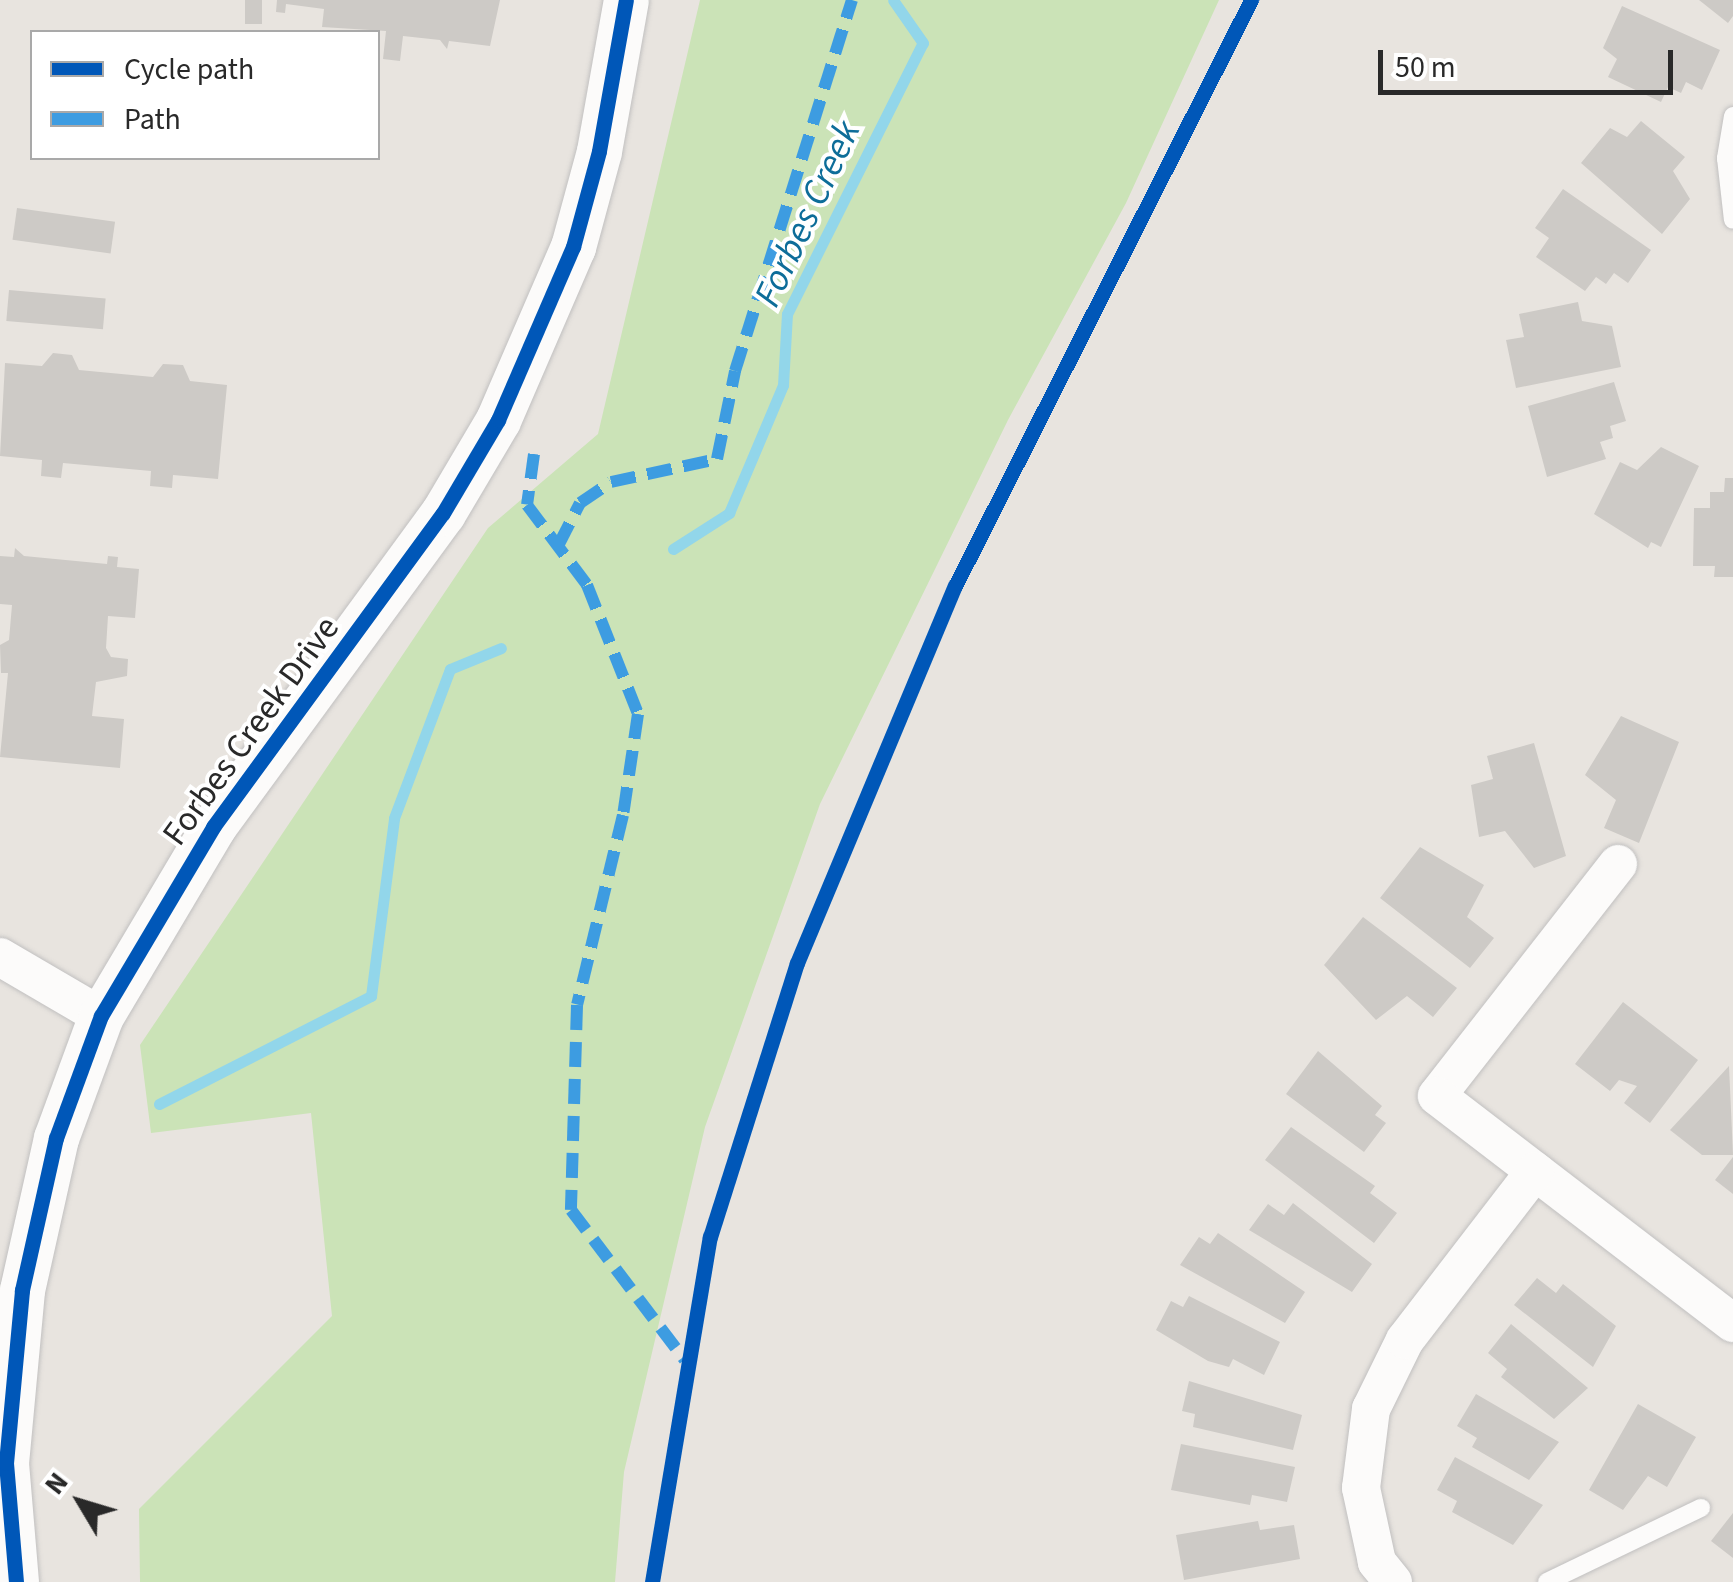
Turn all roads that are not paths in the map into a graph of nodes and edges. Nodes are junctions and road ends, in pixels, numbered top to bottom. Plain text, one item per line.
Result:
1 (626, 0) edge
2 (1733, 116) edge
3 (1733, 220) edge
4 (1618, 864) dead end
5 (0, 957) edge
6 (101, 1016) junction
7 (1535, 1170) junction
8 (1733, 1324) edge
9 (1701, 1508) dead end
10 (16, 1582) edge
11 (1393, 1582) edge
12 (1548, 1582) edge

1 - 6 street, Forbes Creek Drive
2 - 3 lane
4 - 7 street
5 - 6 street
6 - 10 street, Forbes Creek Drive
7 - 8 street
7 - 11 street
9 - 12 lane

